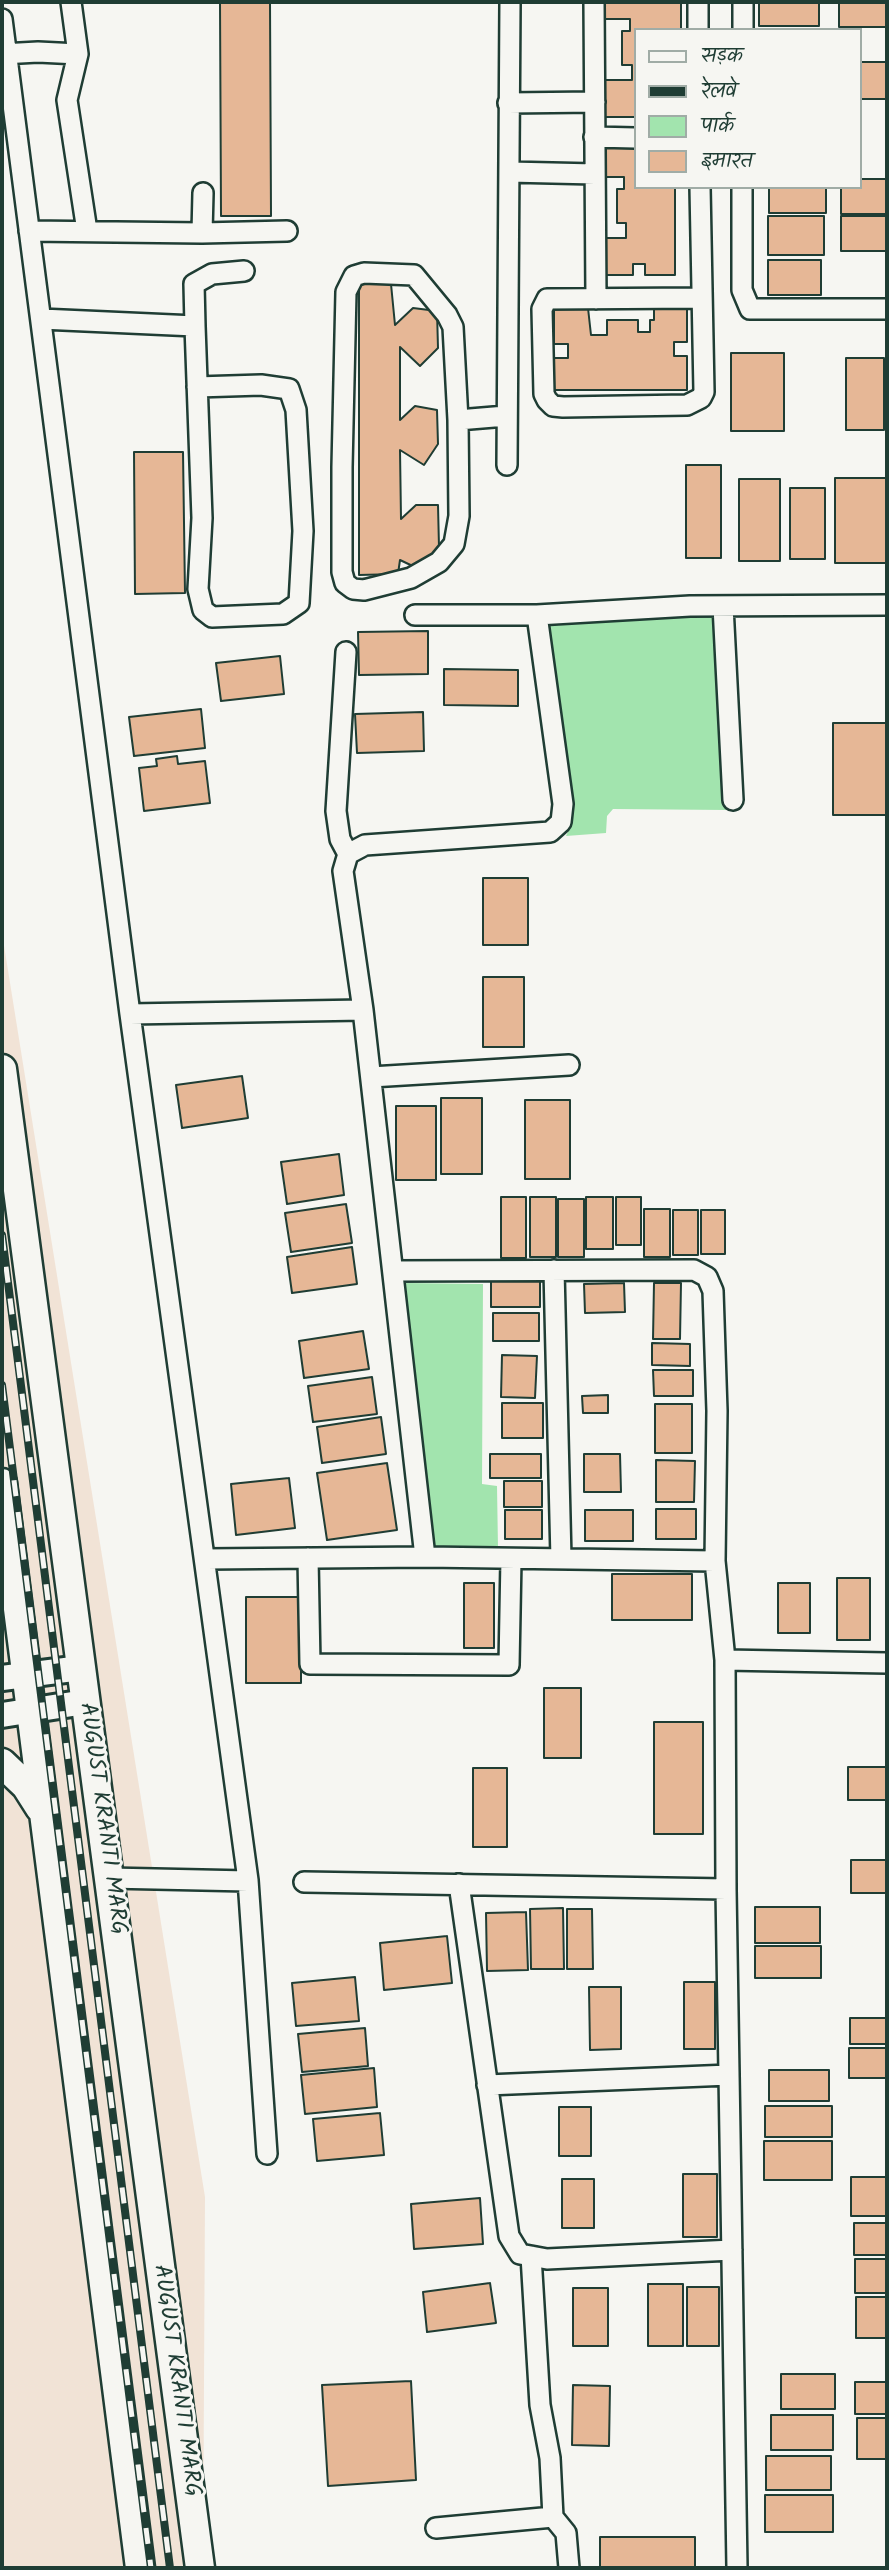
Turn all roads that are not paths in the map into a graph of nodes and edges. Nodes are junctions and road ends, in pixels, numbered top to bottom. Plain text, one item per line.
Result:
1 (71, 2) edge
2 (510, 2) edge
3 (594, 2) edge
4 (698, 2) edge
5 (743, 2) edge
6 (2, 19) edge
7 (698, 28) edge
8 (743, 28) edge
9 (4, 54) edge
10 (78, 54) junction
11 (595, 102) junction
12 (508, 103) junction
13 (594, 137) junction
14 (634, 138) edge
15 (509, 172) junction
16 (595, 174) junction
17 (700, 189) edge
18 (742, 189) edge
19 (203, 193) dead end
20 (29, 231) junction
21 (87, 231) junction
22 (286, 231) dead end
23 (202, 233) junction
24 (244, 271) dead end
25 (701, 298) junction
26 (596, 299) junction
27 (887, 309) edge
28 (41, 319) junction
29 (195, 326) junction
30 (197, 387) junction
31 (506, 416) junction
32 (458, 420) junction
33 (507, 465) dead end
34 (723, 606) junction
35 (887, 606) edge
36 (415, 615) dead end
37 (537, 615) junction
38 (346, 652) dead end
39 (733, 800) dead end
40 (348, 854) junction
41 (363, 1010) junction
42 (130, 1014) junction
43 (569, 1065) dead end
44 (2, 1069) edge
45 (371, 1077) junction
46 (554, 1270) junction
47 (393, 1271) junction
48 (2, 1483) edge
49 (425, 1557) junction
50 (308, 1558) junction
51 (206, 1559) junction
52 (511, 1559) junction
53 (561, 1559) junction
54 (715, 1561) junction
55 (12, 1562) junction
56 (2, 1616) edge
57 (725, 1661) junction
58 (887, 1663) edge
59 (81, 1668) junction
60 (14, 1676) edge
61 (85, 1702) junction
62 (31, 1710) junction
63 (2, 1715) edge
64 (2, 1763) edge
65 (44, 1814) junction
66 (109, 1878) junction
67 (248, 1881) junction
68 (304, 1882) dead end
69 (459, 1884) junction
70 (726, 1889) junction
71 (729, 2075) junction
72 (487, 2085) junction
73 (267, 2154) dead end
74 (732, 2250) junction
75 (531, 2256) junction
76 (553, 2518) junction
77 (436, 2528) dead end
78 (140, 2568) edge
79 (200, 2568) edge
80 (569, 2568) edge
81 (737, 2568) edge

1 - 10 street
2 - 12 street
3 - 11 street
4 - 7 street
5 - 8 street
6 - 9 street
9 - 10 street
9 - 20 street
10 - 21 street
11 - 12 street
11 - 13 street
12 - 15 street
13 - 14 street
13 - 16 street
15 - 16 street
15 - 31 street
16 - 26 street
17 - 25 street
18 - 27 street
19 - 23 street
20 - 21 street
20 - 28 street
21 - 23 street
22 - 23 street
24 - 29 street
25 - 26 street
25 - 26 street
28 - 29 street
28 - 42 street
29 - 30 street
30 - 30 street
31 - 32 street
31 - 33 street
32 - 32 street
34 - 35 street
34 - 37 street
34 - 39 street
36 - 37 street
37 - 40 street
38 - 40 street
40 - 41 street
41 - 42 street
41 - 45 street
42 - 51 street
43 - 45 street
44 - 59 main road, AUGUST KRANTI MARG
45 - 47 street
46 - 47 street
46 - 53 street
46 - 54 street
47 - 49 street
48 - 55 main road
49 - 50 street
49 - 52 street
50 - 51 street
50 - 52 street
51 - 67 street
52 - 53 street
53 - 54 street
54 - 57 street
55 - 56 main road
55 - 60 main road
57 - 58 street
57 - 70 street
59 - 60 street
59 - 61 main road, AUGUST KRANTI MARG
60 - 62 main road
61 - 62 street
61 - 66 main road, AUGUST KRANTI MARG
62 - 63 street
62 - 65 main road
64 - 65 main road
65 - 78 main road
66 - 67 street
66 - 79 main road, AUGUST KRANTI MARG
67 - 73 street
68 - 69 street
69 - 70 street
69 - 72 street
70 - 71 street
71 - 72 street
71 - 74 street
72 - 75 street
74 - 75 street
74 - 81 street
75 - 76 street
76 - 77 street
76 - 80 street

